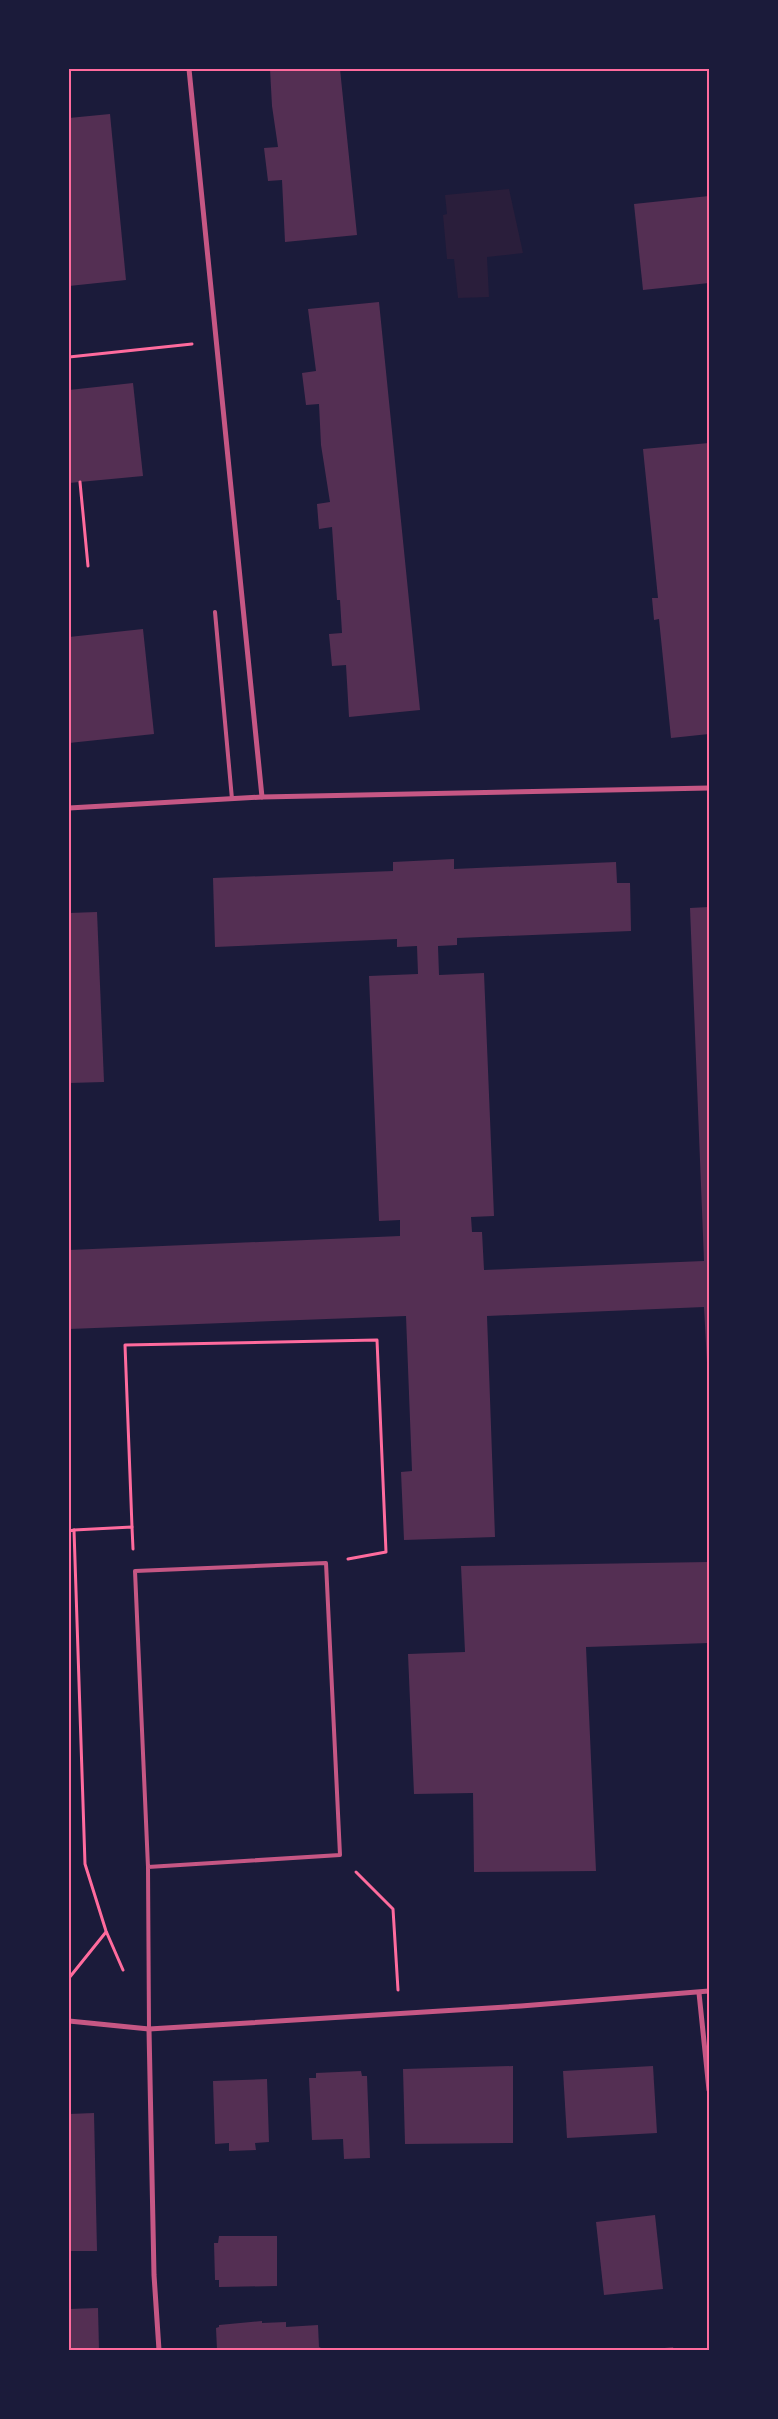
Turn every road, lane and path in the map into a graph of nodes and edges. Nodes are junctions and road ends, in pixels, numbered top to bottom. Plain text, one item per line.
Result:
1 (189, 69) edge
2 (216, 342) junction
3 (69, 357) edge
4 (80, 482) dead end
5 (88, 566) dead end
6 (215, 612) dead end
7 (709, 788) edge
8 (262, 797) junction
9 (232, 799) junction
10 (69, 808) edge
11 (132, 1527) junction
12 (74, 1530) junction
13 (69, 1531) edge
14 (326, 1563) junction
15 (135, 1571) junction
16 (340, 1855) junction
17 (148, 1867) junction
18 (106, 1931) junction
19 (126, 1976) dead end
20 (69, 1978) edge
21 (709, 1991) edge
22 (699, 1993) junction
23 (400, 2014) junction
24 (69, 2021) edge
25 (149, 2029) junction
26 (709, 2090) edge
27 (159, 2350) edge

1 - 2 street
2 - 3 path
2 - 8 street
4 - 5 path
6 - 9 lane
7 - 8 street
8 - 9 street
9 - 10 street
11 - 12 path
11 - 14 path
11 - 15 path
12 - 13 path
12 - 18 path
14 - 15 lane
14 - 16 lane
15 - 17 lane
16 - 17 lane
16 - 23 path
17 - 25 lane
18 - 19 path
18 - 20 path
21 - 22 street
22 - 23 street
22 - 26 street
23 - 25 street
24 - 25 street
25 - 27 street

